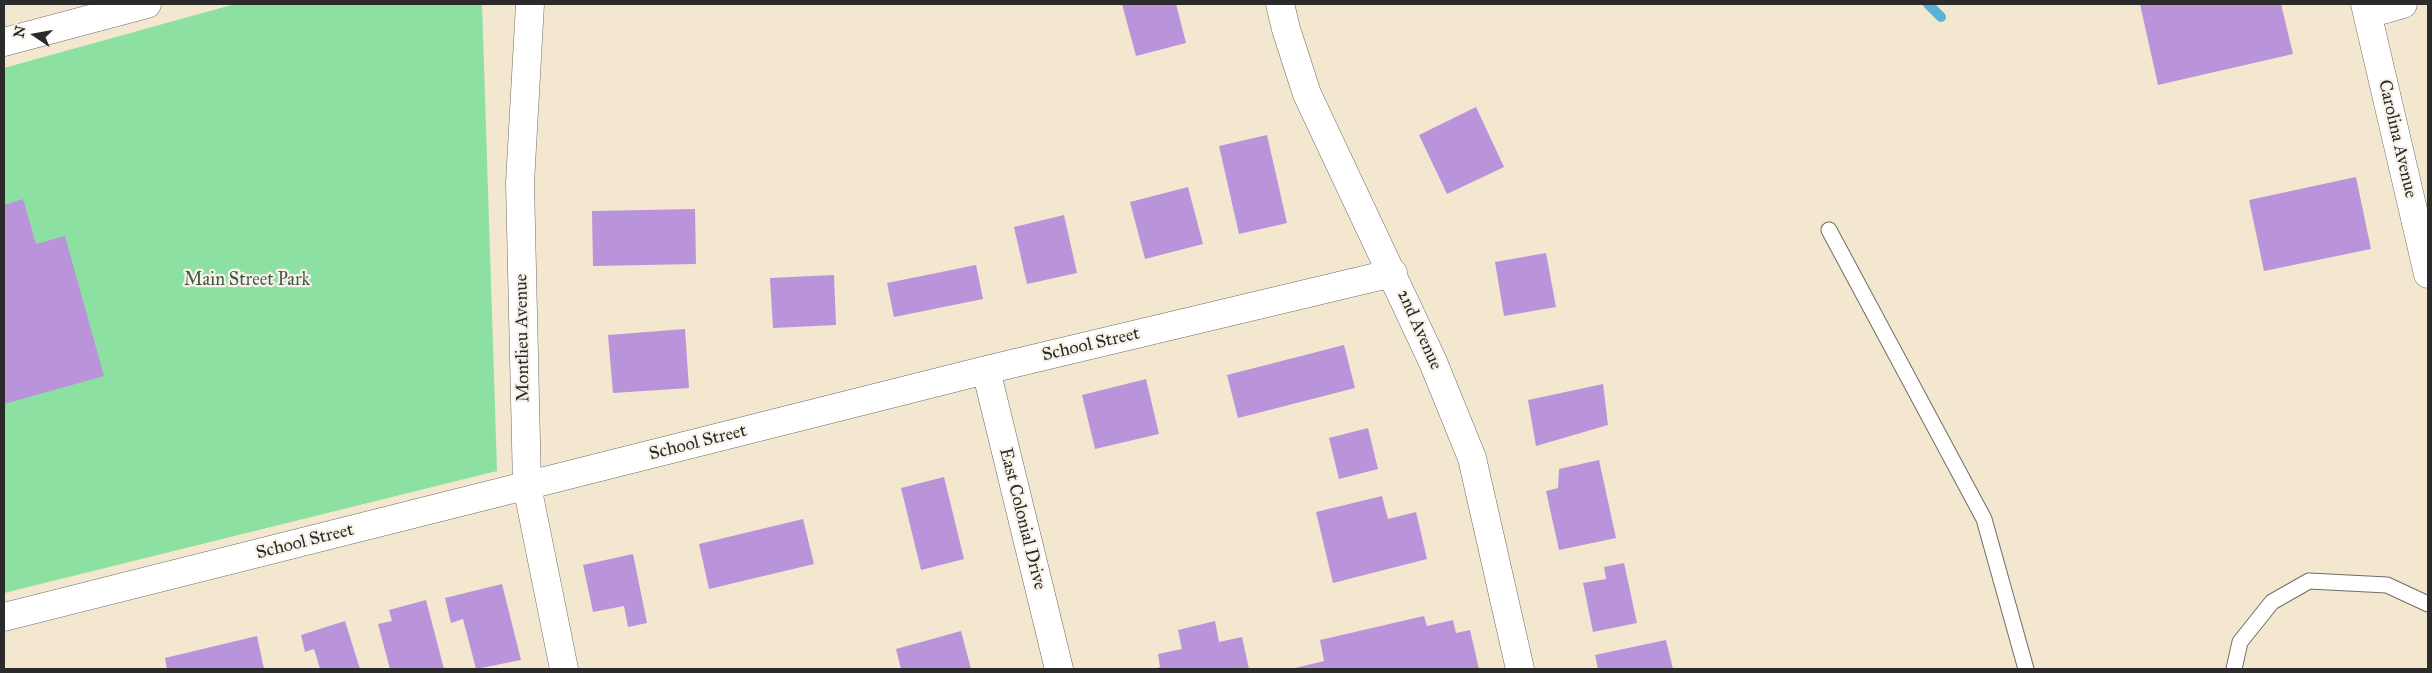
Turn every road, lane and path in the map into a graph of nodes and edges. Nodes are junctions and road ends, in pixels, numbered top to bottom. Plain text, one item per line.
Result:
1 (147, 4) edge
2 (530, 4) edge
3 (1280, 4) edge
4 (2403, 4) edge
5 (2366, 9) edge
6 (4, 42) edge
7 (1829, 230) dead end
8 (1393, 273) junction
9 (2428, 274) edge
10 (986, 370) junction
11 (527, 486) junction
12 (2428, 604) edge
13 (4, 617) edge
14 (564, 669) edge
15 (1059, 669) edge
16 (1520, 669) edge
17 (2026, 669) edge
18 (2234, 669) edge

1 - 6 street
2 - 11 street, Montlieu Avenue
3 - 8 street, 2nd Avenue
4 - 5 street
5 - 9 street, Carolina Avenue
7 - 17 lane
8 - 10 street, School Street
8 - 16 street, 2nd Avenue
10 - 11 street, School Street
10 - 15 street, East Colonial Drive
11 - 13 street, School Street
11 - 14 street, Montlieu Avenue
12 - 18 lane

